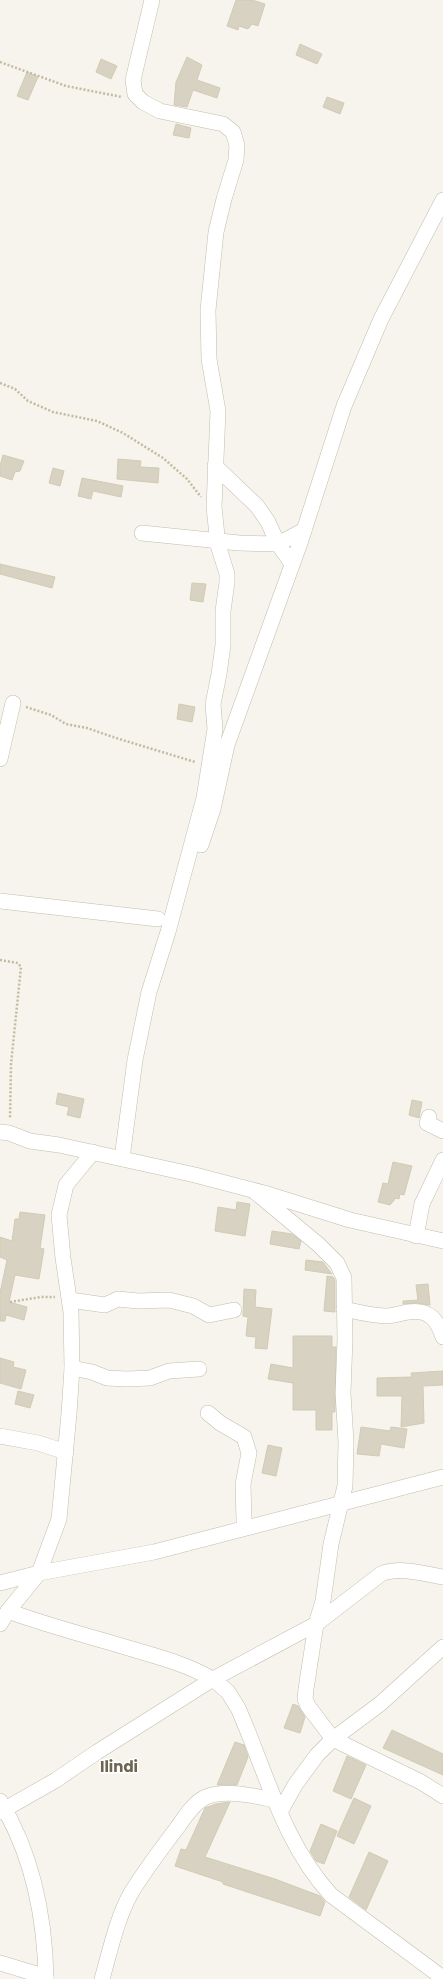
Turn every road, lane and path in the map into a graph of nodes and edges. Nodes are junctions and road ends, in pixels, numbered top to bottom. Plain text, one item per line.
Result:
1 (152, 0) edge
2 (0, 62) edge
3 (125, 98) dead end
4 (443, 200) edge
5 (0, 383) edge
6 (215, 466) junction
7 (214, 515) junction
8 (304, 530) junction
9 (142, 533) dead end
10 (218, 541) junction
11 (278, 544) junction
12 (292, 564) junction
13 (13, 703) joint
14 (0, 759) edge
15 (210, 766) junction
16 (0, 901) edge
17 (158, 919) dead end
18 (168, 932) junction
19 (0, 960) edge
20 (429, 1116) dead end
21 (443, 1130) edge
22 (5, 1133) edge
23 (93, 1152) junction
24 (122, 1158) junction
25 (443, 1160) edge
26 (254, 1190) junction
27 (416, 1236) junction
28 (443, 1241) edge
29 (70, 1299) junction
30 (10, 1302) dead end
31 (344, 1309) junction
32 (234, 1310) dead end
33 (443, 1337) edge
34 (72, 1368) junction
35 (199, 1369) dead end
36 (208, 1413) dead end
37 (0, 1436) edge
38 (66, 1452) junction
39 (443, 1477) edge
40 (341, 1503) junction
41 (249, 1527) junction
42 (39, 1573) junction
43 (443, 1577) edge
44 (0, 1584) edge
45 (4, 1618) edge
46 (316, 1624) junction
47 (443, 1647) edge
48 (213, 1679) junction
49 (333, 1739) junction
50 (443, 1796) edge
51 (277, 1806) junction
52 (2, 1807) edge
53 (0, 1963) edge
54 (46, 1978) edge
55 (443, 1978) edge
56 (102, 1979) edge

1 - 6 street
2 - 3 path
4 - 8 street
5 - 7 path
6 - 7 street
6 - 11 street
7 - 10 street
8 - 11 street
8 - 12 street
9 - 10 street
10 - 11 street
10 - 15 street
11 - 12 street
12 - 18 street
13 - 14 street
13 - 15 path
15 - 18 street
16 - 17 street
18 - 24 street
19 - 22 path
20 - 21 street
22 - 23 street
23 - 24 street
23 - 29 street
24 - 26 street
25 - 27 street
26 - 27 street
26 - 31 street
27 - 28 street
29 - 30 path
29 - 32 street
29 - 34 street
31 - 33 street
31 - 40 street
34 - 35 street
34 - 38 street
36 - 41 street
37 - 38 street
38 - 42 street
39 - 40 street
40 - 41 street
40 - 46 street
41 - 42 street
42 - 44 street
42 - 45 street
43 - 46 street
45 - 48 street
46 - 48 street
46 - 49 street
47 - 49 street
48 - 51 street
48 - 52 street
49 - 50 street
49 - 51 street
51 - 55 street
51 - 56 street
52 - 54 street
53 - 54 street

